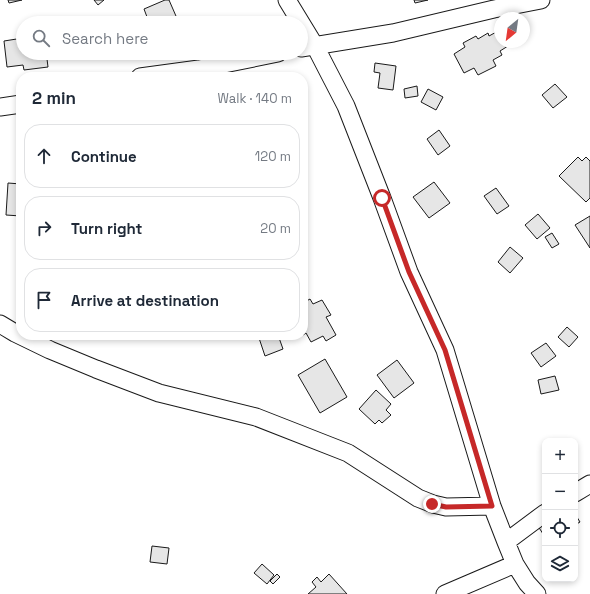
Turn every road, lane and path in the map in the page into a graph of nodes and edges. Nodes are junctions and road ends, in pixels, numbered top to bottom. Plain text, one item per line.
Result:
1 (287, 0) edge
2 (541, 0) edge
3 (294, 16) edge
4 (308, 47) edge
5 (243, 60) edge
6 (177, 72) edge
7 (16, 105) edge
8 (0, 107) edge
9 (0, 324) edge
10 (16, 334) edge
11 (29, 340) edge
12 (590, 484) edge
13 (578, 491) edge
14 (492, 506) junction
15 (542, 515) edge
16 (506, 542) junction
17 (515, 564) junction
18 (530, 590) edge
19 (445, 594) edge

1 - 3 street
2 - 4 street
4 - 14 street
5 - 6 street
7 - 8 street
9 - 10 street
11 - 14 street
12 - 13 street
14 - 16 street
15 - 16 street
16 - 17 street
17 - 18 street
17 - 19 street

